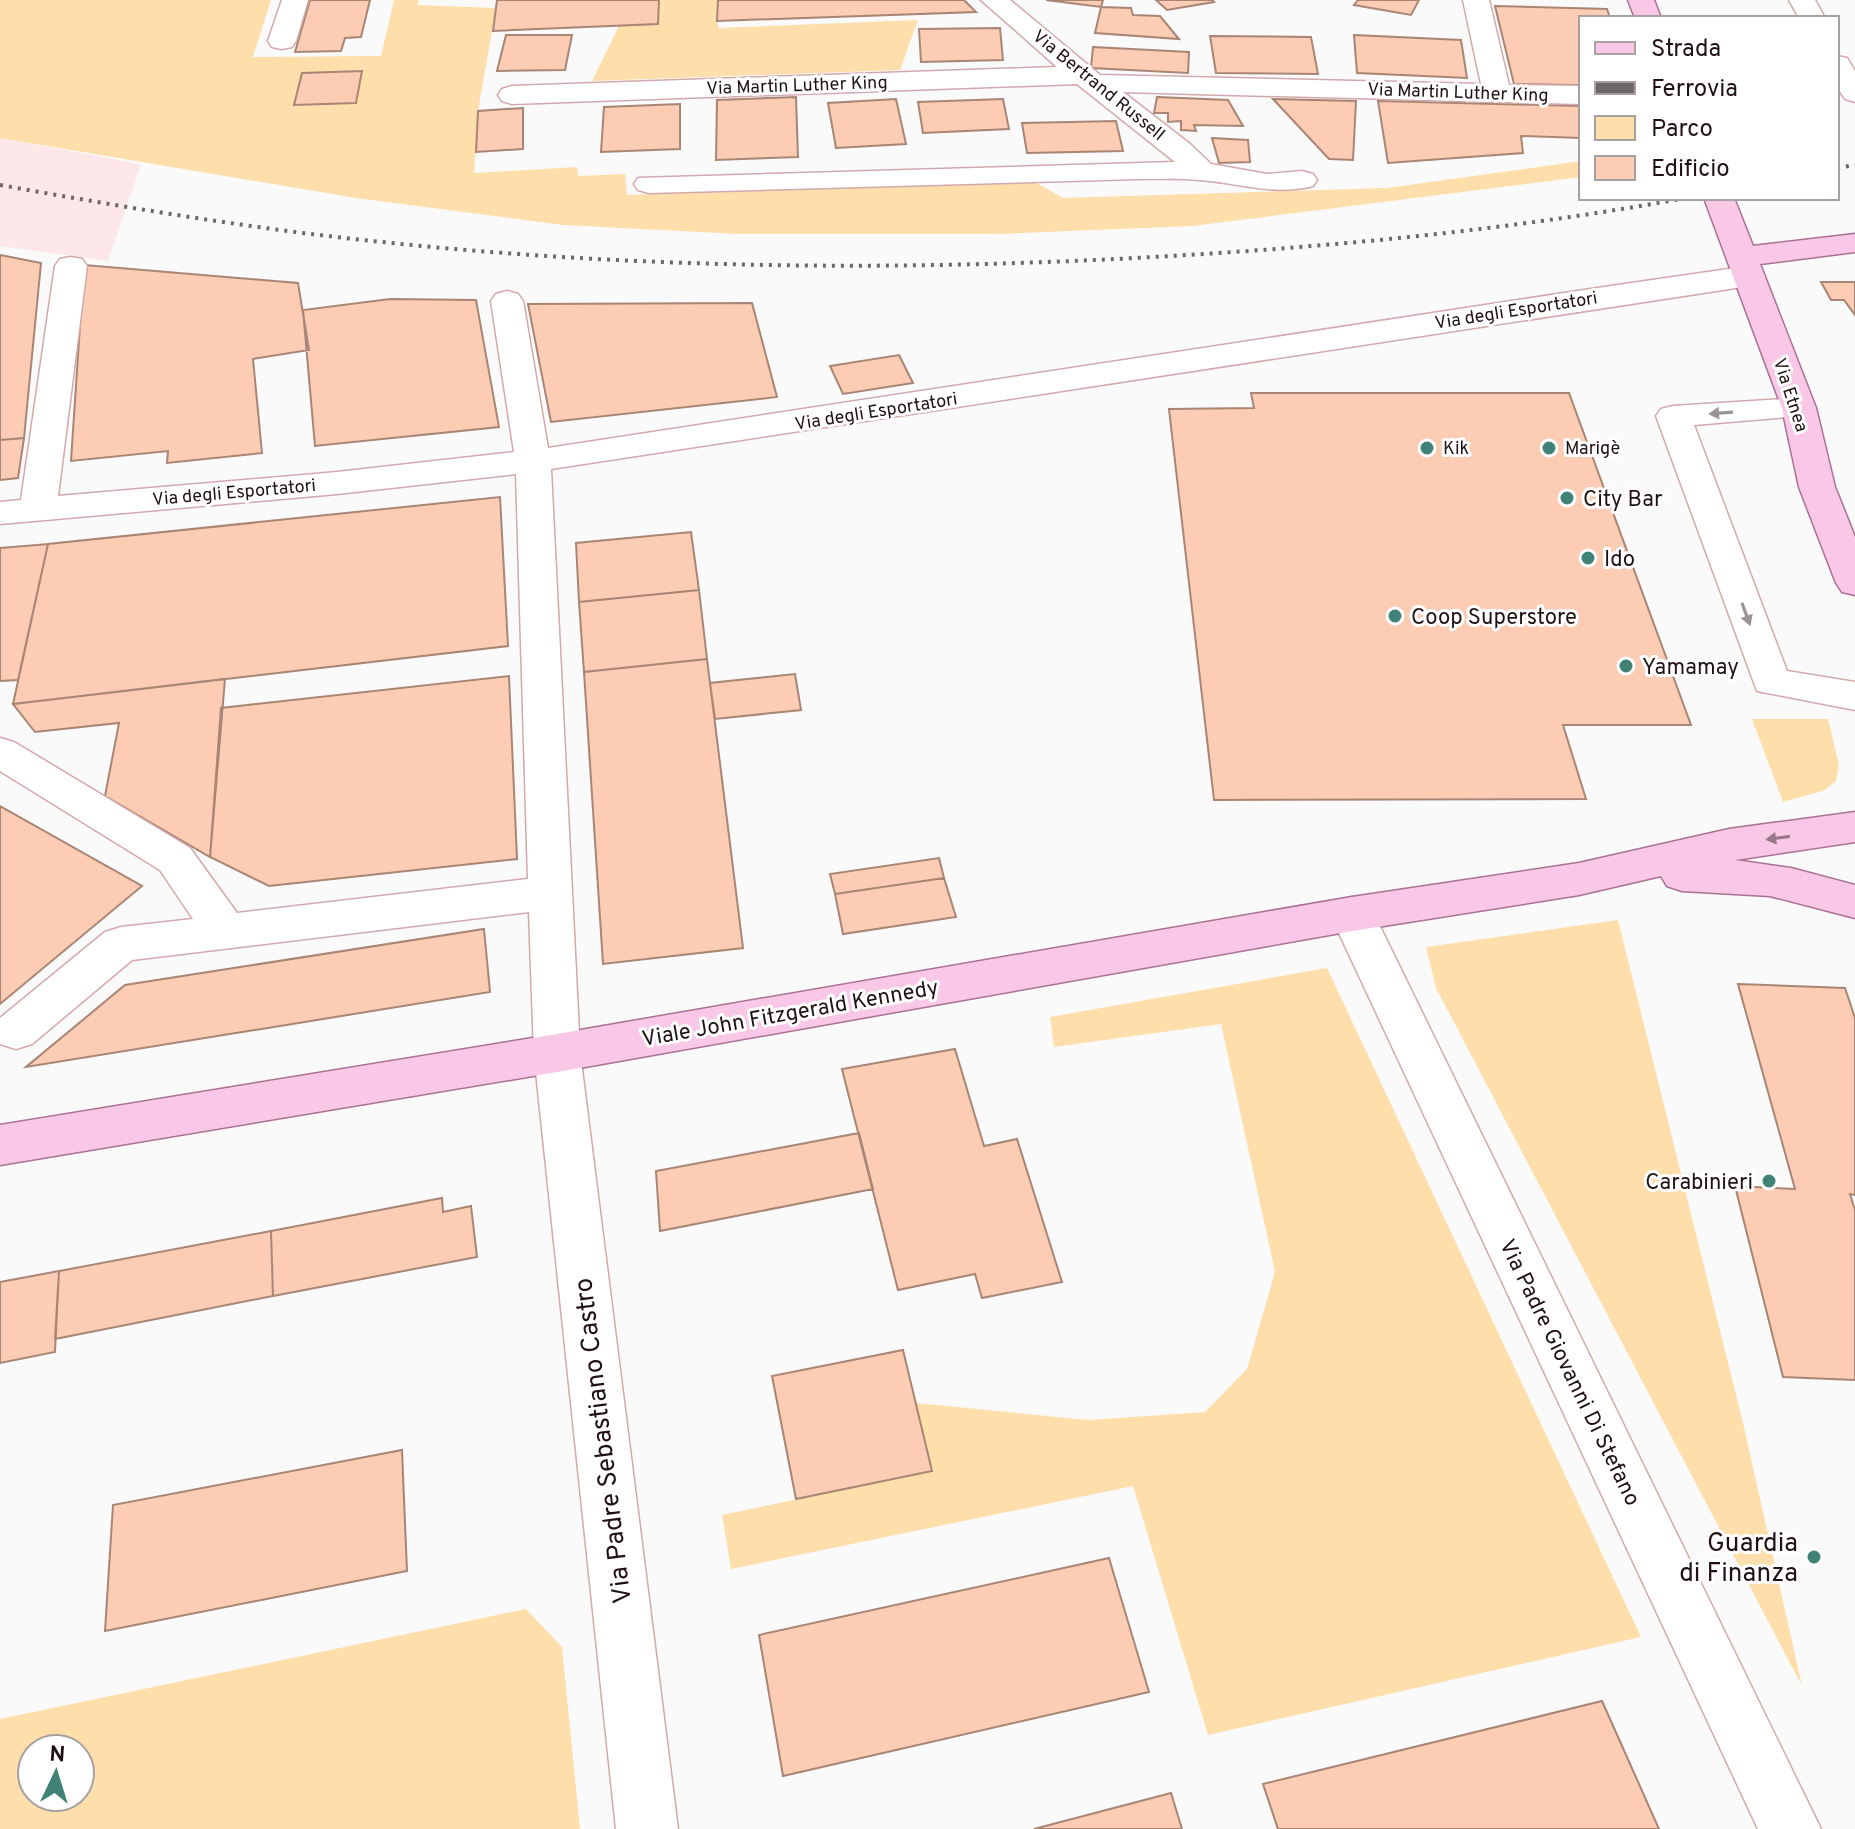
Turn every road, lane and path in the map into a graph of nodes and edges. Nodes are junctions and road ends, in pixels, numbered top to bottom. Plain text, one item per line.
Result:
1 (295, 0) edge
2 (994, 0) edge
3 (1476, 0) edge
4 (282, 41) dead end
5 (1839, 67) edge
6 (1089, 79) junction
7 (1497, 92) junction
8 (512, 95) dead end
9 (1579, 95) edge
10 (1855, 95) edge
11 (1201, 171) junction
12 (1302, 180) dead end
13 (649, 184) dead end
14 (1721, 203) edge
15 (1855, 243) edge
16 (71, 266) dead end
17 (1745, 266) junction
18 (507, 301) dead end
19 (1799, 408) junction
20 (533, 461) junction
21 (38, 509) junction
22 (0, 513) edge
23 (1855, 583) edge
24 (1855, 696) edge
25 (0, 752) edge
26 (1855, 827) edge
27 (1579, 879) junction
28 (550, 893) junction
29 (1855, 902) edge
30 (1352, 914) junction
31 (226, 932) junction
32 (16, 1031) dead end
33 (557, 1053) junction
34 (0, 1145) edge
35 (647, 1829) edge
36 (1790, 1829) edge

1 - 4 street
2 - 6 street, Via Bertrand Russell
3 - 7 street
5 - 10 street
6 - 7 street, Via Martin Luther King
6 - 8 street, Via Martin Luther King
6 - 11 street, Via Bertrand Russell
7 - 9 street, Via Martin Luther King
11 - 12 street
11 - 13 street
14 - 17 main road, Via Etnea
15 - 17 main road
16 - 21 street
17 - 19 main road, Via Etnea
17 - 20 street, Via degli Esportatori
18 - 20 street, Via Padre Sebastiano Castro
19 - 23 main road, Via Etnea
19 -> 24 street
20 - 21 street, Via degli Esportatori
20 - 28 street, Via Padre Sebastiano Castro
21 - 22 street, Via degli Esportatori
25 - 31 street
26 -> 27 main road
27 - 29 main road
27 - 30 main road, Viale John Fitzgerald Kennedy
28 - 31 street
28 - 33 street, Via Padre Sebastiano Castro
30 - 33 main road, Viale John Fitzgerald Kennedy
30 - 36 street, Via Padre Giovanni Di Stefano
31 - 32 street
33 - 34 main road, Viale John Fitzgerald Kennedy
33 - 35 street, Via Padre Sebastiano Castro

